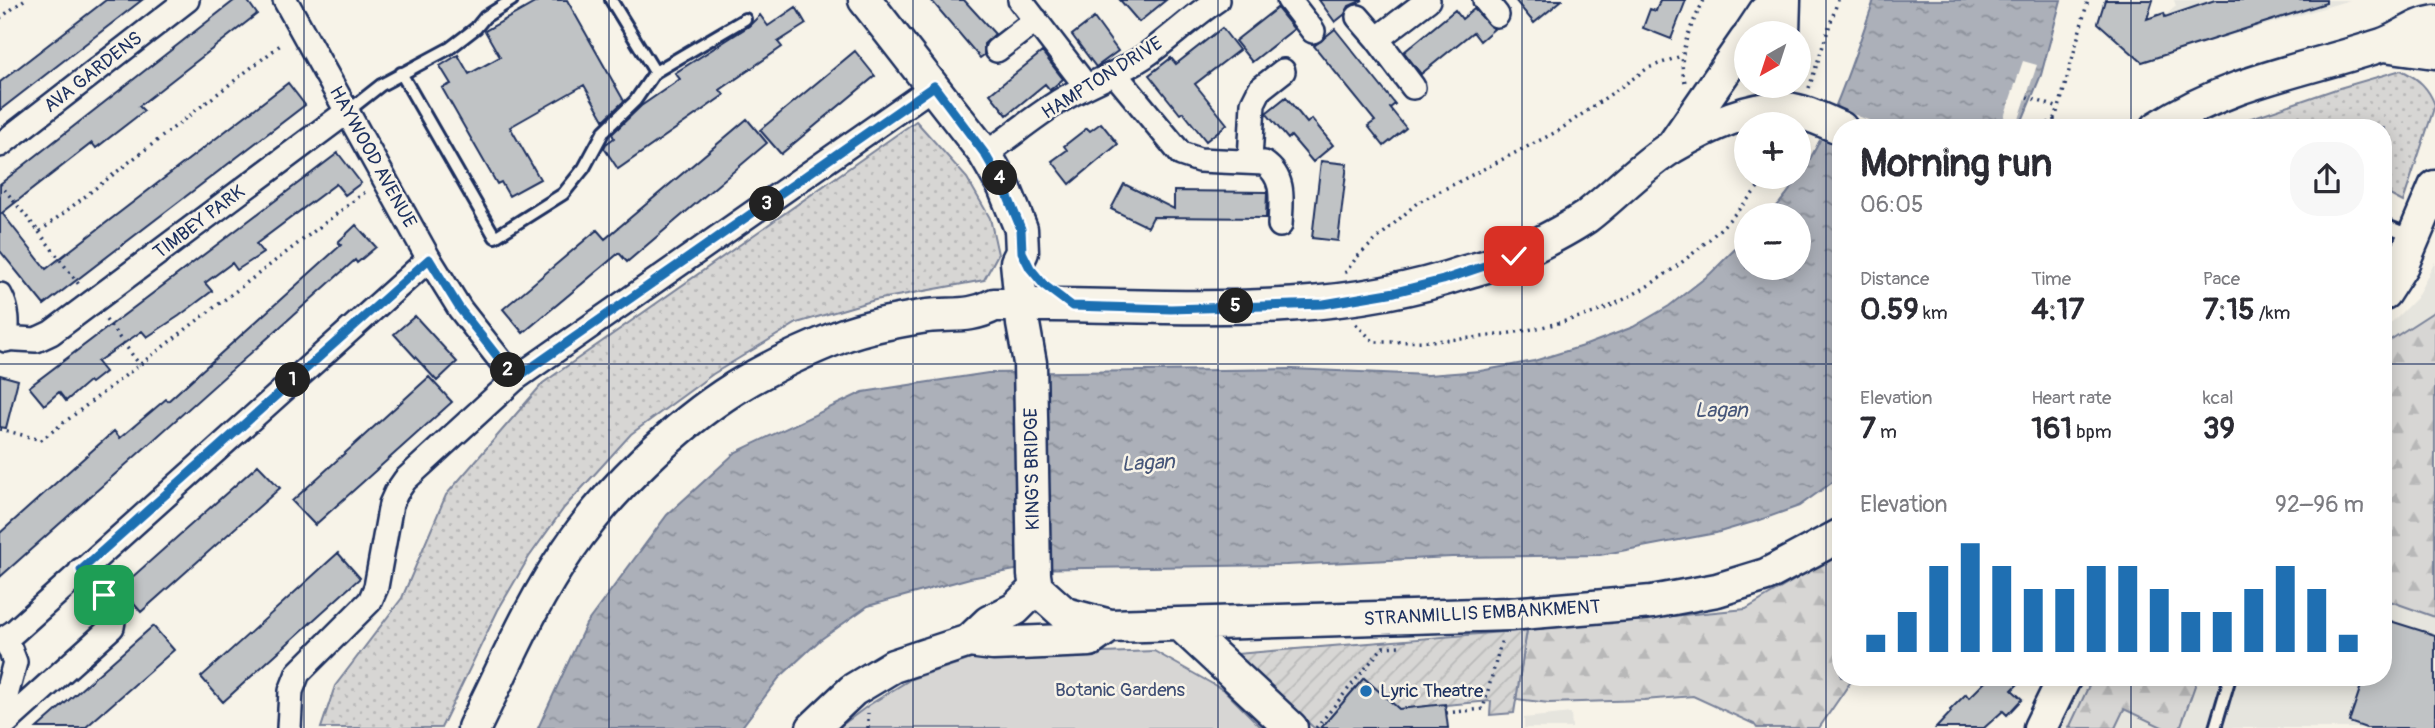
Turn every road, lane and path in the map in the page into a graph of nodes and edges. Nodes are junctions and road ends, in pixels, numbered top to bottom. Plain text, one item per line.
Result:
1 (24, 0) edge
2 (187, 0) edge
3 (285, 0) edge
4 (512, 0) edge
5 (611, 0) edge
6 (865, 0) edge
7 (1020, 0) edge
8 (1217, 0) edge
9 (1289, 0) edge
10 (1428, 0) edge
11 (1704, 0) edge
12 (1783, 0) edge
13 (1838, 0) edge
14 (2088, 0) edge
15 (1358, 17) dead end
16 (0, 18) edge
17 (745, 19) dead end
18 (1036, 20) junction
19 (1759, 21) edge
20 (1783, 21) edge
21 (2435, 22) edge
22 (302, 29) junction
23 (1313, 31) dead end
24 (1377, 39) junction
25 (2384, 45) junction
26 (997, 50) dead end
27 (2435, 52) edge
28 (1681, 56) junction
29 (1734, 57) edge
30 (1283, 71) dead end
31 (655, 72) junction
32 (401, 73) junction
33 (1115, 74) junction
34 (934, 86) junction
35 (1086, 86) junction
36 (1413, 87) dead end
37 (1688, 90) dead end
38 (2026, 97) dead end
39 (1813, 107) edge
40 (2057, 108) junction
41 (348, 111) junction
42 (2054, 118) edge
43 (2174, 119) edge
44 (0, 145) edge
45 (1671, 148) junction
46 (985, 154) junction
47 (1250, 161) junction
48 (384, 178) junction
49 (0, 184) edge
50 (2435, 187) edge
51 (1756, 189) edge
52 (1280, 225) dead end
53 (2392, 228) edge
54 (39, 232) junction
55 (2416, 236) junction
56 (1022, 252) junction
57 (429, 259) junction
58 (1341, 278) dead end
59 (2392, 282) edge
60 (0, 295) edge
61 (93, 302) junction
62 (1021, 304) junction
63 (1072, 306) junction
64 (980, 313) junction
65 (1356, 324) dead end
66 (3, 339) edge
67 (1030, 356) junction
68 (139, 365) junction
69 (515, 379) junction
70 (0, 429) edge
71 (1832, 540) edge
72 (81, 570) junction
73 (1035, 581) junction
74 (1180, 624) junction
75 (1110, 626) junction
76 (1490, 638) dead end
77 (1, 639) edge
78 (969, 641) junction
79 (1410, 645) dead end
80 (2061, 686) edge
81 (2227, 686) edge
82 (1446, 713) dead end
83 (0, 718) edge
84 (0, 728) edge
85 (289, 728) edge
86 (474, 728) edge
87 (813, 728) edge
88 (1291, 728) edge
89 (1316, 728) edge
90 (2040, 728) edge
91 (2215, 728) edge

1 - 16 path
2 - 44 street, AVA GARDENS
3 - 22 street, HAYWOOD AVENUE
4 - 32 lane
5 - 31 lane
6 - 34 street
7 - 18 street
8 - 33 street, HAMPTON DRIVE
9 - 23 street
10 - 24 street
11 - 28 path
12 - 19 street
12 - 20 street
13 - 39 path
14 - 40 path
15 - 24 street
17 - 31 lane
18 - 26 street
18 - 35 street
21 - 25 street
22 - 41 street, HAYWOOD AVENUE
22 - 54 path
24 - 36 street
25 - 27 street
25 - 43 street
28 - 37 path
28 - 58 path
29 - 45 street
30 - 47 street
31 - 32 lane
32 - 41 lane
33 - 35 street, HAMPTON DRIVE
33 - 47 street
34 - 46 street
34 - 69 street
35 - 46 street, HAMPTON DRIVE
38 - 40 path
39 - 45 street
40 - 42 path
41 - 48 street, HAYWOOD AVENUE
41 - 61 street, TIMBEY PARK
45 - 63 street
46 - 56 street
47 - 52 street
48 - 57 street, HAYWOOD AVENUE
48 - 68 path
49 - 54 path
50 - 55 street
51 - 65 path
53 - 55 lane
54 - 61 path
55 - 59 street
56 - 62 street, KING'S BRIDGE
56 - 63 street
57 - 69 street, HAYWOOD AVENUE
57 - 72 street
60 - 66 street
61 - 66 street, TIMBEY PARK
61 - 68 path
62 - 63 street
62 - 64 street
62 - 67 street, KING'S BRIDGE
63 - 67 street
64 - 67 street
64 - 86 street
67 - 73 street, KING'S BRIDGE
68 - 70 path
69 - 85 street
71 - 74 street, STRANMILLIS EMBANKMENT
72 - 77 street
72 - 84 street
73 - 75 street, STRANMILLIS EMBANKMENT
73 - 78 street, STRANMILLIS EMBANKMENT
74 - 75 street, STRANMILLIS EMBANKMENT
74 - 88 street
75 - 78 street, STRANMILLIS EMBANKMENT
76 - 82 path
77 - 83 street
78 - 87 street, STRANMILLIS EMBANKMENT
79 - 89 path
80 - 90 street
81 - 91 lane

